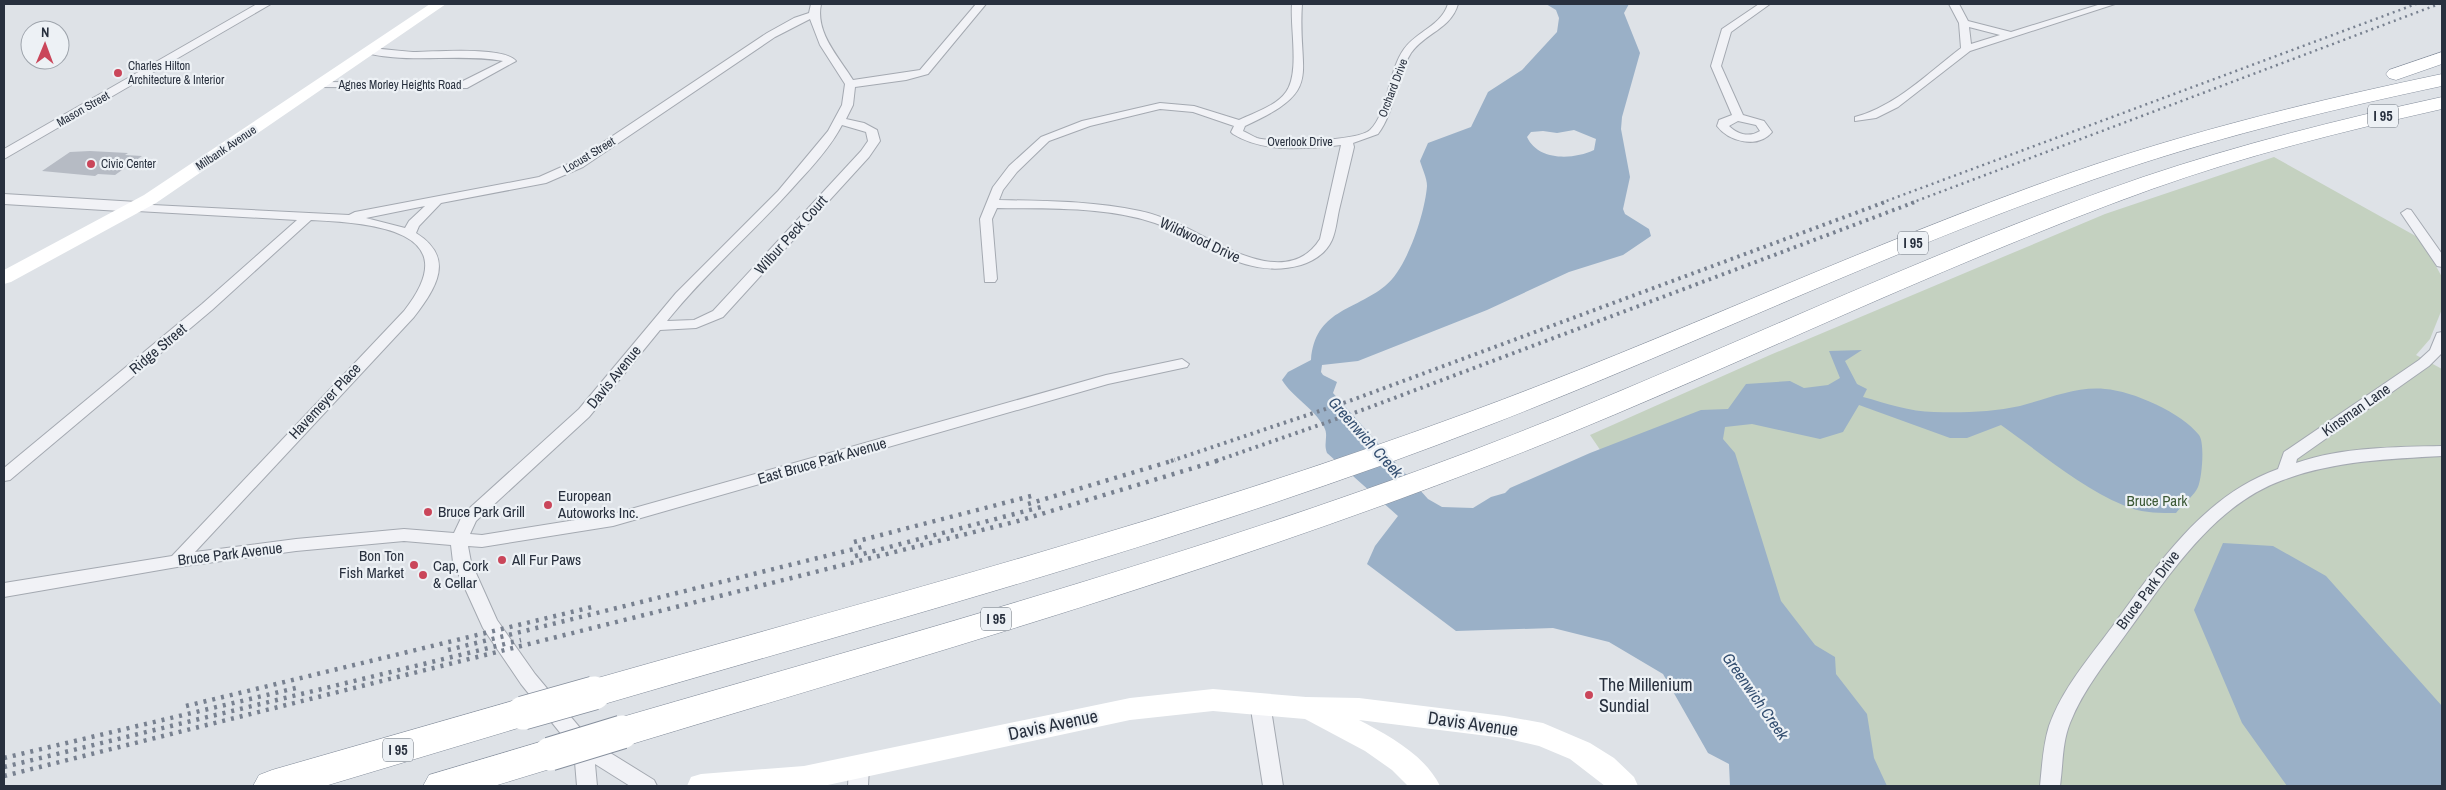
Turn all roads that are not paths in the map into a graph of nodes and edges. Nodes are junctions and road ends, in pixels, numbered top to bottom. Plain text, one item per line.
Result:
1 (266, 4) edge
2 (439, 4) edge
3 (981, 4) edge
4 (1297, 4) edge
5 (1453, 4) edge
6 (1765, 4) edge
7 (1954, 4) edge
8 (2110, 4) edge
9 (814, 10) edge
10 (1964, 23) junction
11 (2012, 35) junction
12 (1966, 49) junction
13 (370, 51) junction
14 (2442, 58) edge
15 (2442, 80) edge
16 (850, 84) junction
17 (320, 85) junction
18 (2442, 103) edge
19 (2442, 114) edge
20 (1738, 117) dead end
21 (1859, 119) dead end
22 (839, 121) junction
23 (1240, 124) junction
24 (2234, 129) junction
25 (2323, 130) junction
26 (1346, 141) junction
27 (4, 155) edge
28 (4, 199) edge
29 (438, 201) junction
30 (993, 204) junction
31 (137, 207) junction
32 (2407, 213) dead end
33 (308, 216) junction
34 (334, 219) junction
35 (411, 236) junction
36 (2442, 263) edge
37 (4, 278) edge
38 (990, 279) dead end
39 (656, 326) junction
40 (2442, 336) edge
41 (2439, 355) edge
42 (1182, 364) dead end
43 (2442, 451) edge
44 (2284, 474) junction
45 (4, 476) edge
46 (458, 540) junction
47 (177, 561) junction
48 (4, 590) edge
49 (1260, 703) junction
50 (1306, 708) junction
51 (567, 750) junction
52 (859, 776) edge
53 (796, 782) edge
54 (272, 786) edge
55 (442, 786) edge
56 (586, 786) edge
57 (646, 786) edge
58 (701, 786) edge
59 (1273, 786) edge
60 (1426, 786) edge
61 (1624, 786) edge
62 (2050, 786) edge

1 - 27 street, Mason Street
2 - 13 main road, Milbank Avenue
3 - 16 street
4 - 23 street, Overlook Drive
5 - 26 street, Orchard Drive
6 - 20 street
7 - 10 street
8 - 11 street
9 - 16 street
9 - 29 street, Locust Street
10 - 11 street
10 - 12 street
11 - 12 street
12 - 21 street
13 - 17 main road, Milbank Avenue
13 - 17 street, Agnes Morley Heights Road
14 - 24 highway
15 - 24 highway, I 95
16 - 22 street, Davis Avenue
17 - 31 main road, Milbank Avenue
18 - 25 highway, I 95
19 - 25 highway
22 - 39 street, Davis Avenue
22 - 39 street, Wilbur Peck Court
23 - 26 street, Overlook Drive
23 - 30 street
24 - 54 highway, I 95, bridge
25 - 51 highway, I 95, bridge
26 - 30 street, Wildwood Drive
28 - 31 street
29 - 34 street, Locust Street
29 - 35 street
30 - 38 street
31 - 33 street
31 - 37 main road, Milbank Avenue
32 - 36 street
33 - 34 street
33 - 45 street, Ridge Street
34 - 35 street
35 - 47 street, Havemeyer Place
39 - 46 street, Davis Avenue
40 - 41 street, Kinsman Lane
41 - 44 street, Kinsman Lane
42 - 46 street, East Bruce Park Avenue
43 - 44 street, Bruce Park Drive
44 - 62 street, Bruce Park Drive
46 - 47 street, Bruce Park Avenue
46 - 51 street
47 - 48 street, Bruce Park Avenue
49 - 50 main road, Davis Avenue
49 - 52 main road, Davis Avenue
49 - 59 street
50 - 60 main road, Davis Avenue
50 - 61 main road, Davis Avenue
51 - 55 highway, I 95
51 - 56 street
51 - 57 street
52 - 53 main road, Davis Avenue
53 - 58 main road, Davis Avenue

